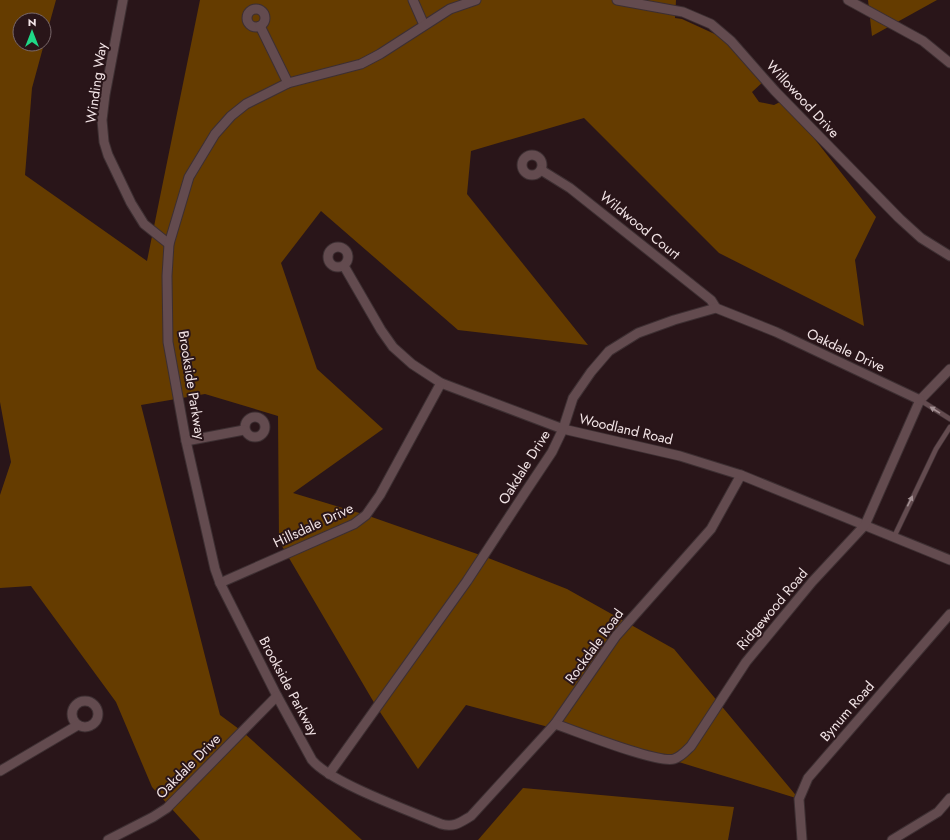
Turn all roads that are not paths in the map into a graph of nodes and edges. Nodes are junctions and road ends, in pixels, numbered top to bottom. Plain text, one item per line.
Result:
1 (123, 0) edge
2 (413, 0) edge
3 (476, 0) edge
4 (617, 0) edge
5 (848, 0) edge
6 (424, 25) junction
7 (260, 26) dead end
8 (950, 63) edge
9 (288, 83) junction
10 (541, 170) dead end
11 (169, 244) junction
12 (950, 256) edge
13 (344, 266) dead end
14 (716, 308) junction
15 (950, 370) edge
16 (441, 383) junction
17 (920, 400) junction
18 (950, 419) edge
19 (950, 427) edge
20 (563, 429) junction
21 (244, 430) dead end
22 (186, 441) junction
23 (741, 475) junction
24 (865, 525) junction
25 (894, 537) junction
26 (950, 560) edge
27 (220, 583) junction
28 (950, 614) edge
29 (276, 696) junction
30 (555, 724) junction
31 (78, 725) dead end
32 (0, 771) edge
33 (329, 774) junction
34 (950, 798) edge
35 (458, 825) joint
36 (108, 840) edge
37 (802, 840) edge
38 (892, 840) edge

1 - 11 street, Winding Way
2 - 6 street
3 - 6 street, Brookside Parkway
4 - 12 street, Willowood Drive
5 - 8 street
6 - 9 street, Brookside Parkway
7 - 9 street
9 - 11 street, Brookside Parkway
10 - 14 street, Wildwood Court
11 - 22 street, Brookside Parkway
13 - 16 street, Woodland Road
14 - 17 street, Oakdale Drive
14 - 20 street, Oakdale Drive
15 - 17 street, Ridgewood Road
16 - 20 street, Woodland Road
16 - 27 street, Hillsdale Drive
18 -> 17 lane
17 - 24 street, Ridgewood Road
25 -> 19 lane
20 - 23 street, Woodland Road
20 - 33 street, Oakdale Drive
21 - 22 street
22 - 27 street, Brookside Parkway
23 - 24 street, Woodland Road
23 - 30 street, Rockdale Road
24 - 25 street, Woodland Road
24 - 30 street, Ridgewood Road
25 - 26 street, Woodland Road
27 - 29 street, Brookside Parkway
28 - 37 street, Bynum Road
29 - 33 street, Brookside Parkway
29 - 36 street, Oakdale Drive
30 - 35 street, Rockdale Road
31 - 32 street
33 - 35 street, Brookside Parkway
34 - 38 street

